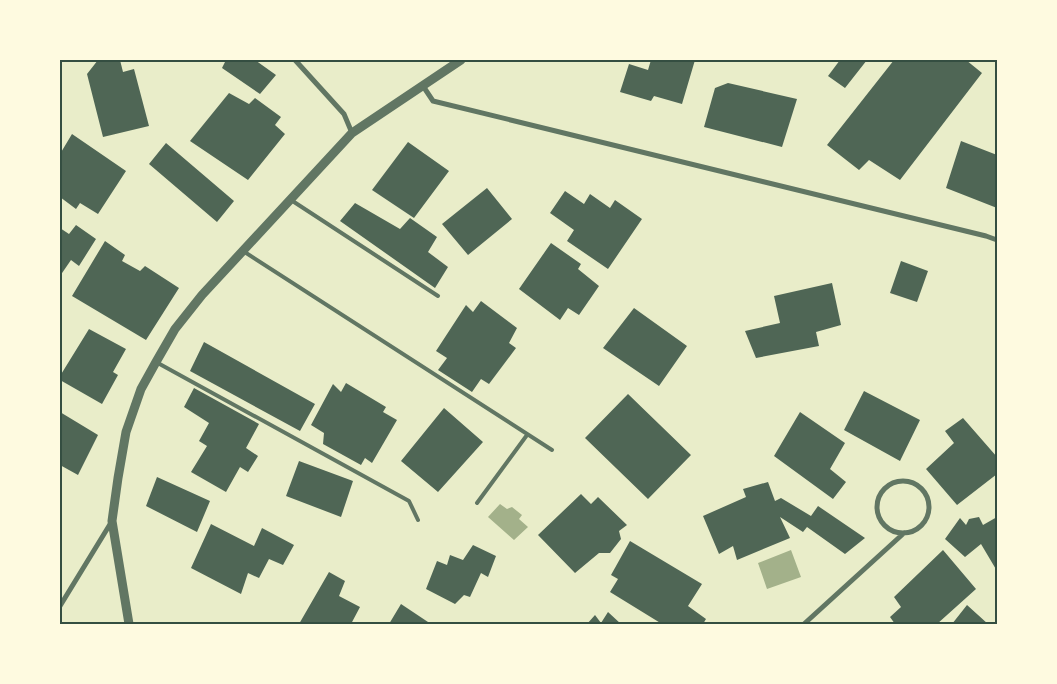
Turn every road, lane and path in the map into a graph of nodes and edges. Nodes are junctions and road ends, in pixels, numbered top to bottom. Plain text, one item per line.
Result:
1 (295, 60) edge
2 (461, 60) edge
3 (422, 85) junction
4 (352, 133) junction
5 (291, 200) junction
6 (997, 240) edge
7 (243, 251) junction
8 (438, 296) dead end
9 (156, 362) junction
10 (527, 435) junction
11 (552, 450) dead end
12 (477, 503) dead end
13 (418, 520) dead end
14 (112, 521) junction
15 (904, 533) junction
16 (60, 606) edge
17 (129, 624) edge
18 (804, 624) edge

1 - 4 street
2 - 3 street
3 - 4 street
3 - 6 street
4 - 5 street
5 - 7 street
5 - 8 lane
7 - 9 street
7 - 10 lane
9 - 13 lane
9 - 14 street
10 - 11 lane
10 - 12 lane
14 - 16 street
14 - 17 street
15 - 15 street
15 - 18 street

